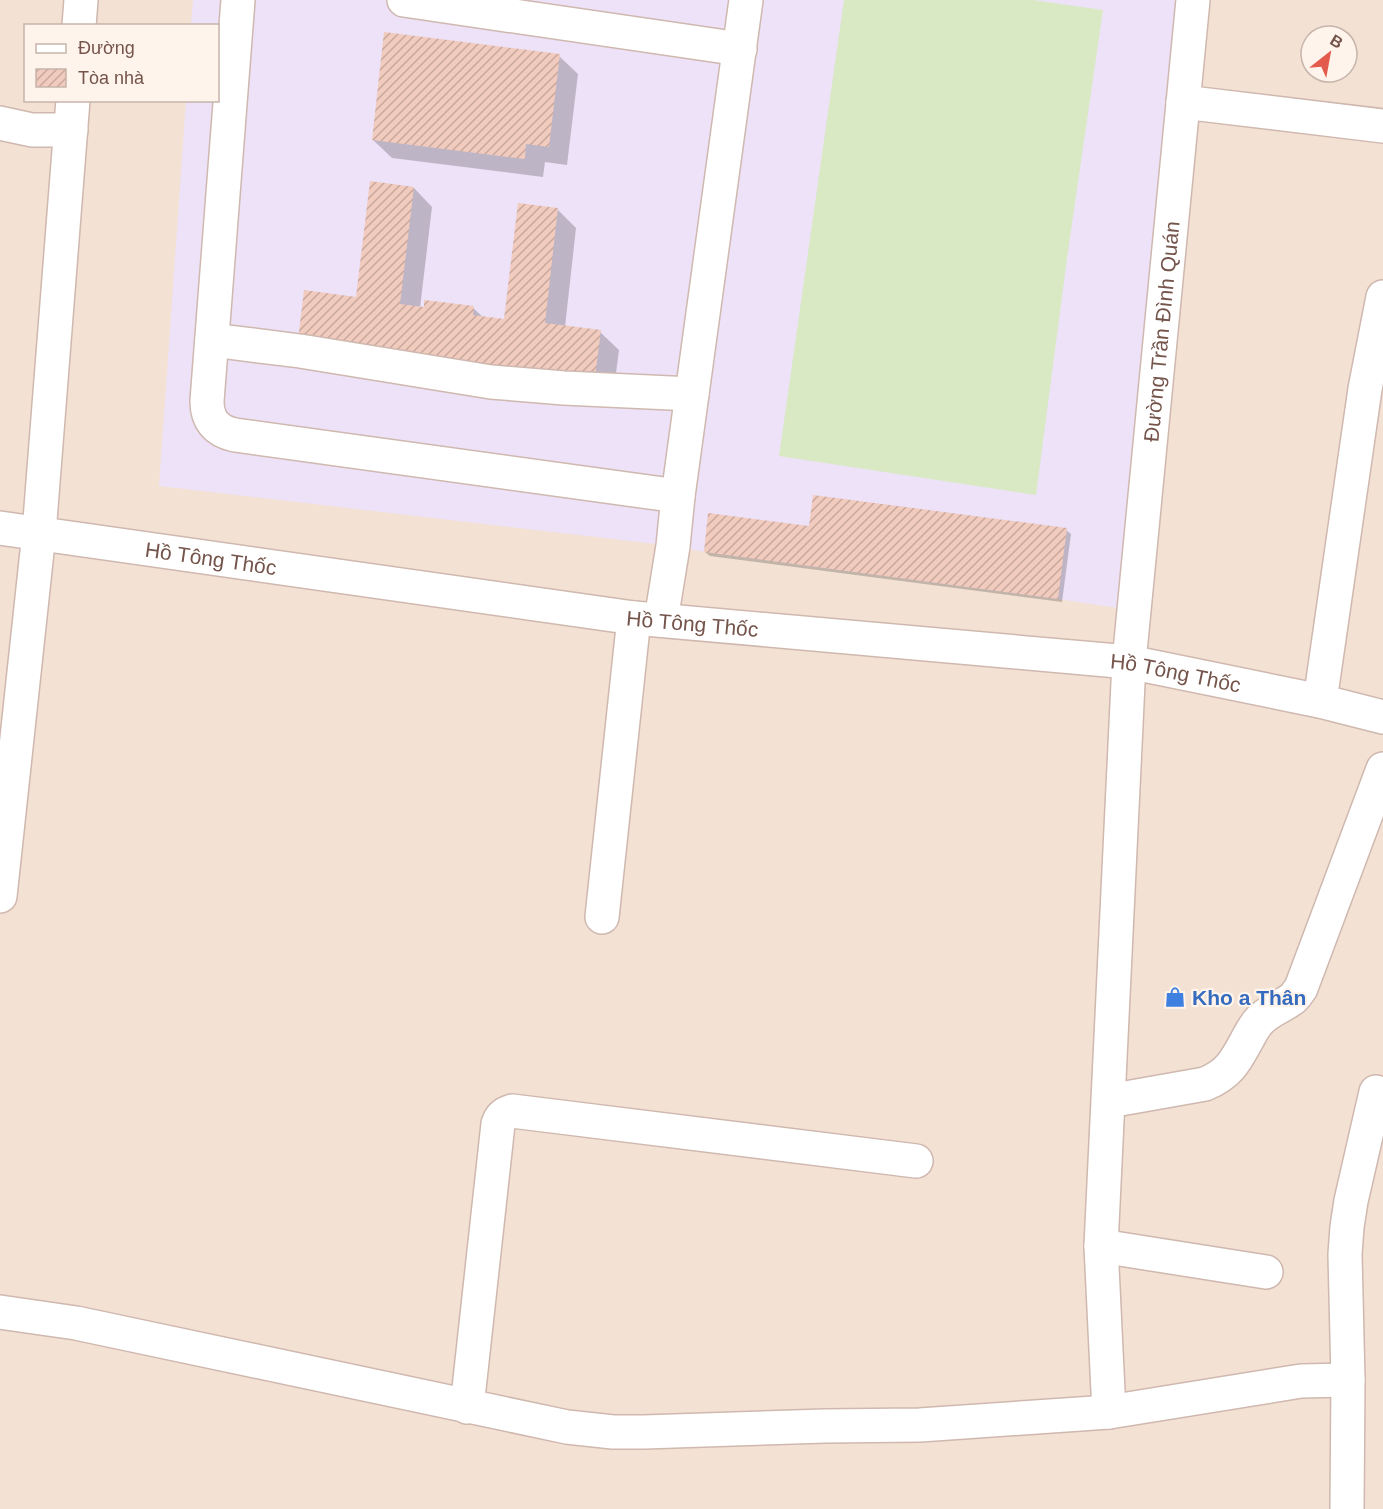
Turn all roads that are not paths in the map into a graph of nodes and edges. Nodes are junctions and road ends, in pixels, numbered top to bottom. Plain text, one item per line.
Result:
1 (81, 0) edge
2 (238, 0) edge
3 (404, 0) edge
4 (746, 0) edge
5 (1193, 0) edge
6 (79, 24) edge
7 (740, 49) junction
8 (1183, 102) junction
9 (72, 115) edge
10 (0, 123) edge
11 (1383, 126) edge
12 (1383, 297) edge
13 (212, 340) junction
14 (692, 394) junction
15 (678, 496) junction
16 (0, 528) edge
17 (39, 533) junction
18 (647, 619) junction
19 (1129, 662) junction
20 (1320, 701) junction
21 (1383, 717) edge
22 (1383, 769) edge
23 (0, 896) edge
24 (602, 917) dead end
25 (1376, 1092) dead end
26 (1109, 1101) junction
27 (916, 1161) dead end
28 (1101, 1246) junction
29 (1266, 1272) dead end
30 (0, 1312) edge
31 (1348, 1380) junction
32 (467, 1407) junction
33 (1109, 1412) junction
34 (1347, 1509) edge

1 - 6 street
2 - 13 street
3 - 7 street
4 - 7 street
5 - 8 street, Đường Trần Đình Quán
7 - 14 street
8 - 11 street
8 - 19 street, Đường Trần Đình Quán
9 - 10 street
9 - 17 street
12 - 20 street
13 - 14 street
13 - 15 street
14 - 15 street
15 - 18 street
16 - 17 street, Hồ Tông Thốc
17 - 18 street, Hồ Tông Thốc
17 - 23 street
18 - 19 street, Hồ Tông Thốc
18 - 24 street
19 - 20 street, Hồ Tông Thốc
19 - 26 street, Đường Trần Đình Quán
20 - 21 street, Hồ Tông Thốc
22 - 26 street
25 - 31 street
26 - 28 street, Đường Trần Đình Quán
27 - 32 street
28 - 29 street
28 - 33 street, Đường Trần Đình Quán
30 - 32 street
31 - 33 street
31 - 34 street
32 - 33 street

